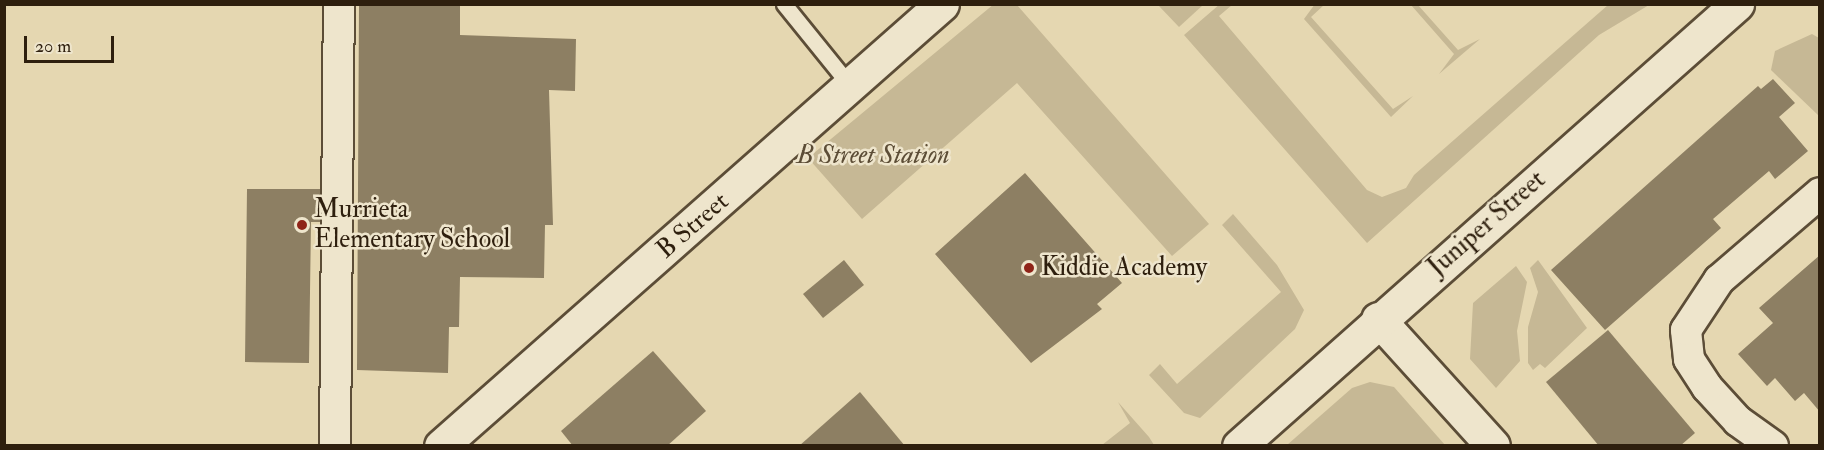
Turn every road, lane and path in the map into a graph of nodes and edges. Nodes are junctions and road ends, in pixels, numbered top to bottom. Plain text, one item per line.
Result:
1 (339, 4) edge
2 (784, 4) edge
3 (942, 4) edge
4 (1726, 8) edge
5 (852, 88) junction
6 (1820, 193) edge
7 (1378, 320) junction
8 (335, 446) edge
9 (441, 446) edge
10 (1239, 446) edge
11 (1493, 446) edge
12 (1773, 446) edge

1 - 8 street
2 - 5 lane
3 - 5 street, B Street
4 - 7 street, Juniper Street
5 - 9 street, B Street
6 - 12 street
7 - 10 street, Juniper Street
7 - 11 street

